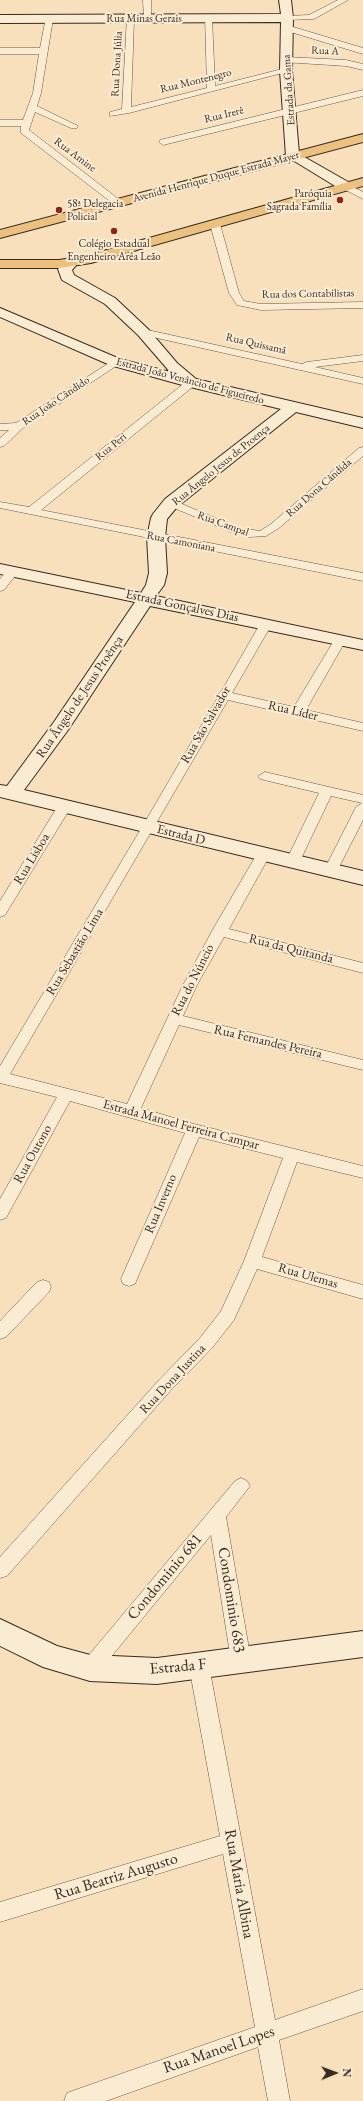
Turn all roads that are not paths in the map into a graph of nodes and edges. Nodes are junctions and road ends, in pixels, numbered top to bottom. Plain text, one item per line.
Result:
1 (147, 0) edge
2 (285, 0) edge
3 (344, 0) edge
4 (148, 15) junction
5 (208, 18) junction
6 (0, 19) edge
7 (49, 19) junction
8 (130, 19) junction
9 (287, 23) junction
10 (0, 51) edge
11 (44, 51) junction
12 (363, 51) edge
13 (286, 66) junction
14 (363, 66) edge
15 (211, 90) junction
16 (363, 93) edge
17 (33, 108) junction
18 (290, 110) junction
19 (126, 111) junction
20 (113, 114) dead end
21 (0, 123) edge
22 (26, 123) junction
23 (74, 126) dead end
24 (363, 138) edge
25 (163, 142) dead end
26 (293, 156) junction
27 (363, 182) edge
28 (345, 186) junction
29 (363, 196) edge
30 (118, 203) junction
31 (215, 224) junction
32 (0, 234) edge
33 (71, 263) junction
34 (0, 264) edge
35 (363, 305) edge
36 (0, 312) edge
37 (143, 332) junction
38 (363, 358) edge
39 (115, 362) junction
40 (298, 366) junction
41 (363, 381) edge
42 (191, 383) junction
43 (293, 407) junction
44 (363, 423) edge
45 (19, 426) junction
46 (0, 427) edge
47 (0, 444) edge
48 (363, 450) edge
49 (171, 504) junction
50 (0, 505) edge
51 (32, 511) junction
52 (275, 526) joint
53 (156, 537) junction
54 (6, 571) edge
55 (363, 577) edge
56 (0, 587) edge
57 (147, 599) junction
58 (266, 624) junction
59 (340, 640) junction
60 (363, 645) edge
61 (223, 695) junction
62 (298, 712) junction
63 (363, 727) edge
64 (265, 776) dead end
65 (327, 790) junction
66 (3, 792) edge
67 (363, 799) edge
68 (64, 807) junction
69 (363, 807) edge
70 (149, 827) junction
71 (263, 854) junction
72 (293, 861) junction
73 (331, 870) junction
74 (363, 878) edge
75 (0, 912) edge
76 (219, 931) junction
77 (363, 968) edge
78 (174, 1019) junction
79 (363, 1065) edge
80 (0, 1077) edge
81 (66, 1095) junction
82 (132, 1110) junction
83 (194, 1130) junction
84 (292, 1154) junction
85 (363, 1172) edge
86 (0, 1214) edge
87 (252, 1261) junction
88 (129, 1279) dead end
89 (43, 1288) dead end
90 (363, 1292) edge
91 (0, 1332) edge
92 (240, 1486) dead end
93 (217, 1515) junction
94 (0, 1570) edge
95 (0, 1631) edge
96 (363, 1644) edge
97 (241, 1660) junction
98 (199, 1666) junction
99 (90, 1668) junction
100 (232, 1842) junction
101 (0, 1912) edge
102 (363, 2000) edge
103 (267, 2033) junction
104 (75, 2101) edge
105 (279, 2101) edge

1 - 4 street
2 - 9 street, Estrada da Gama
3 - 9 street
4 - 5 street, Rua Minas Gerais
4 - 8 street, Rua Minas Gerais
5 - 9 street, Rua Minas Gerais
5 - 15 street
6 - 7 street, Rua Minas Gerais
7 - 8 street, Rua Minas Gerais
7 - 11 street
8 - 19 street, Rua Dona Júlia
9 - 12 street
9 - 13 street, Estrada da Gama
10 - 11 street
11 - 17 street
13 - 14 street, Rua A
13 - 15 street, Rua Montenegro
13 - 18 street, Estrada da Gama
15 - 19 street, Rua Montenegro
16 - 18 street, Rua Irerê
17 - 22 street
17 - 23 street
18 - 25 street, Rua Irerê
18 - 26 street, Estrada da Gama
19 - 20 street, Rua Montenegro
21 - 22 street
22 - 30 street, Rua Amine
24 - 26 main road, Avenida Henrique Duque Estrada Mayer
26 - 28 street
26 - 30 main road, Avenida Henrique Duque Estrada Mayer
27 - 28 main road
28 - 29 street
28 - 31 main road
30 - 32 main road, Avenida Henrique Duque Estrada Mayer
31 - 33 main road
31 - 35 street, Rua dos Contabilistas
33 - 34 main road
33 - 37 street
36 - 39 street, Estrada João Venâncio de Figueiredo
37 - 40 street, Rua Quissamã
37 - 42 street
38 - 40 street
39 - 42 street, Estrada João Venâncio de Figueiredo
39 - 45 street, Rua João Cândido
40 - 41 street, Rua Quissamã
42 - 43 street, Estrada João Venâncio de Figueiredo
42 - 51 street, Rua Peri
43 - 44 street, Estrada João Venâncio de Figueiredo
43 - 49 street, Rua Ângelo Jesus de Proença
45 - 46 street
45 - 47 street, Rua João Cândido
48 - 52 street, Rua Dona Cândida
49 - 52 street, Rua Campal
49 - 53 street, Rua Ângelo Jesus de Proença
50 - 51 street, Rua Camoniana
51 - 53 street, Rua Camoniana
53 - 55 street, Rua Camoniana
53 - 57 street, Rua Ângelo Jesus de Proença
54 - 56 street
54 - 57 street, Estrada Gonçalves Dias
57 - 58 street, Estrada Gonçalves Dias
57 - 66 street, Rua Ângelo de Jesus Proênça
58 - 59 street, Estrada Gonçalves Dias
58 - 61 street, Rua São Salvador
59 - 60 street, Estrada Gonçalves Dias
59 - 62 street
61 - 62 street, Rua Líder
61 - 70 street, Rua São Salvador
62 - 63 street, Rua Líder
64 - 65 street
65 - 67 street
65 - 72 street
66 - 68 street, Estrada D
68 - 70 street, Estrada D
68 - 75 street, Rua Lisboa
69 - 73 street
70 - 71 street, Estrada D
70 - 80 street, Rua Sebastião Lima
71 - 72 street, Estrada D
71 - 76 street, Rua do Núncio
72 - 73 street, Estrada D
73 - 74 street, Estrada D
76 - 77 street, Rua da Quitanda
76 - 78 street, Rua do Núncio
78 - 79 street, Rua Fernandes Pereira
78 - 82 street, Rua do Núncio
80 - 81 street, Estrada Manoel Ferreira Campar
81 - 82 street, Estrada Manoel Ferreira Campar
81 - 86 street, Rua Outono
82 - 83 street, Estrada Manoel Ferreira Campar
83 - 84 street, Estrada Manoel Ferreira Campar
83 - 88 street, Rua Inverno
84 - 85 street, Estrada Manoel Ferreira Campar
84 - 87 street, Rua Dona Justina
87 - 90 street, Rua Ulemas
87 - 94 street, Rua Dona Justina
89 - 91 street
92 - 93 street, Condominio 681
93 - 97 street, Condominio 683
93 - 99 street, Condominio 681
95 - 99 street, Estrada F
96 - 97 street, Estrada F
97 - 98 street, Estrada F
98 - 99 street, Estrada F
98 - 100 street, Rua Maria Albina
100 - 101 street, Rua Beatriz Augusto
100 - 103 street, Rua Maria Albina
102 - 103 street, Rua Manoel Lopes
103 - 104 street, Rua Manoel Lopes
103 - 105 street, Rua Maria Albina

